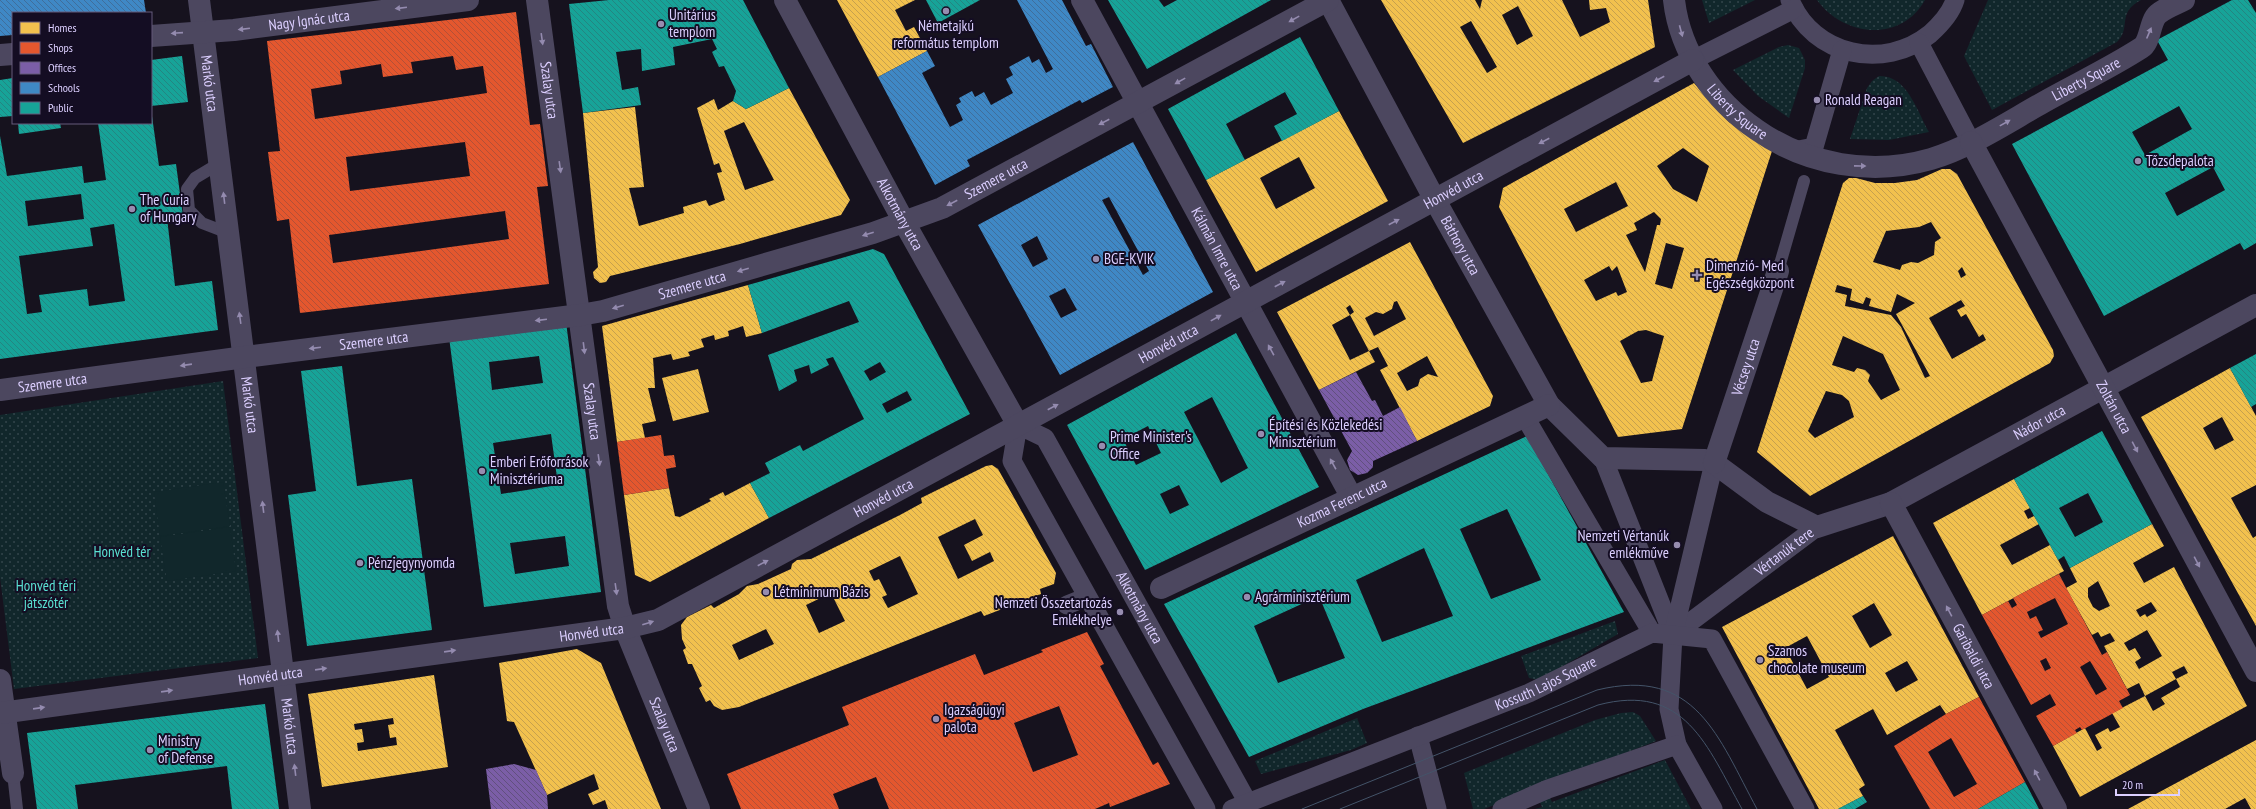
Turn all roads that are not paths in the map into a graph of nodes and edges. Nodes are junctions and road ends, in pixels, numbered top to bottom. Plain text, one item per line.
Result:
1 (199, 0) edge
2 (468, 0) edge
3 (537, 0) edge
4 (785, 0) edge
5 (1082, 0) edge
6 (1328, 0) edge
7 (1674, 0) edge
8 (1955, 0) edge
9 (2184, 0) edge
10 (1792, 5) edge
11 (203, 31) junction
12 (152, 36) edge
13 (1919, 43) junction
14 (1842, 50) junction
15 (12, 54) edge
16 (0, 55) edge
17 (1693, 60) junction
18 (1138, 104) junction
19 (1971, 142) junction
20 (1803, 149) junction
21 (220, 163) junction
22 (1804, 181) dead end
23 (1435, 200) junction
24 (904, 222) junction
25 (228, 233) junction
26 (1778, 271) joint
27 (1245, 302) junction
28 (2256, 305) edge
29 (580, 316) junction
30 (245, 357) junction
31 (2103, 388) junction
32 (0, 390) edge
33 (1549, 405) junction
34 (1525, 416) junction
35 (1018, 425) junction
36 (1603, 458) junction
37 (1714, 463) junction
38 (1352, 498) junction
39 (1891, 503) junction
40 (1817, 527) junction
41 (1161, 588) joint
42 (1087, 597) junction
43 (1135, 600) junction
44 (1067, 605) dead end
45 (625, 628) junction
46 (1652, 634) junction
47 (1673, 635) junction
48 (2256, 671) edge
49 (283, 674) junction
50 (0, 680) edge
51 (2, 713) edge
52 (1418, 736) junction
53 (1677, 745) junction
54 (13, 773) joint
55 (1240, 806) edge
56 (17, 809) edge
57 (300, 809) edge
58 (699, 809) edge
59 (1206, 809) edge
60 (1438, 809) edge
61 (1502, 809) edge
62 (1713, 809) edge
63 (1806, 809) edge
64 (2056, 809) edge

1 - 11 street, Markó utca
2 -> 11 street, Nagy Ignác utca
3 -> 29 street, Szalay utca
4 - 24 street, Alkotmány utca
5 - 18 street, Kálmán Imre utca
6 -> 18 street, Szemere utca
6 - 23 street, Báthory utca
7 -> 17 street, Liberty Square
8 - 13 street
19 -> 9 street, Liberty Square
10 - 14 street
10 - 17 street
11 -> 12 street, Nagy Ignác utca
11 - 21 street, Markó utca
13 - 14 street
13 - 19 street
14 - 20 street
15 - 16 street
17 - 20 street, Liberty Square
17 -> 23 street, Honvéd utca
18 -> 24 street, Szemere utca
18 - 27 street, Kálmán Imre utca
20 -> 19 street, Liberty Square
19 - 31 street, Zoltán utca
25 -> 21 street, Markó utca
21 - 25 lane
22 - 26 lane
27 -> 23 street, Honvéd utca
23 - 33 street, Báthory utca
24 -> 29 street, Szemere utca
24 - 35 street, Alkotmány utca
30 -> 25 street, Markó utca
26 - 37 street, Vécsey utca
35 -> 27 street, Honvéd utca
38 -> 27 street, Kálmán Imre utca
28 - 31 street, Nádor utca
29 -> 30 street, Szemere utca
29 -> 45 street, Szalay utca
30 -> 32 street, Szemere utca
49 -> 30 street, Markó utca
31 - 39 street, Nádor utca
31 -> 48 street, Zoltán utca
33 - 34 street, Kozma Ferenc utca
33 - 36 street
34 - 38 street, Kozma Ferenc utca
34 - 46 street
35 - 42 street
35 - 43 street, Alkotmány utca
45 -> 35 street, Honvéd utca
36 - 37 street, Vértanúk tere
36 - 47 street
37 - 40 street, Vértanúk tere
37 - 47 street
38 - 41 street, Kozma Ferenc utca
39 - 40 street, Nádor utca
64 -> 39 street, Garibaldi utca
40 - 47 street, Vértanúk tere
41 - 43 street, Kozma Ferenc utca
42 - 44 street
42 - 59 street
43 - 55 street, Alkotmány utca
49 -> 45 street, Honvéd utca
45 - 58 street, Szalay utca
46 - 47 street, Kossuth Lajos Square
46 - 52 street, Kossuth Lajos Square
47 - 53 street
47 - 63 street, Kossuth Lajos Square
51 -> 49 street, Honvéd utca
57 -> 49 street, Markó utca
50 - 51 street
51 - 54 street
52 - 55 street, Kossuth Lajos Square
52 - 60 street
53 - 61 street
53 - 62 street
54 - 56 lane

